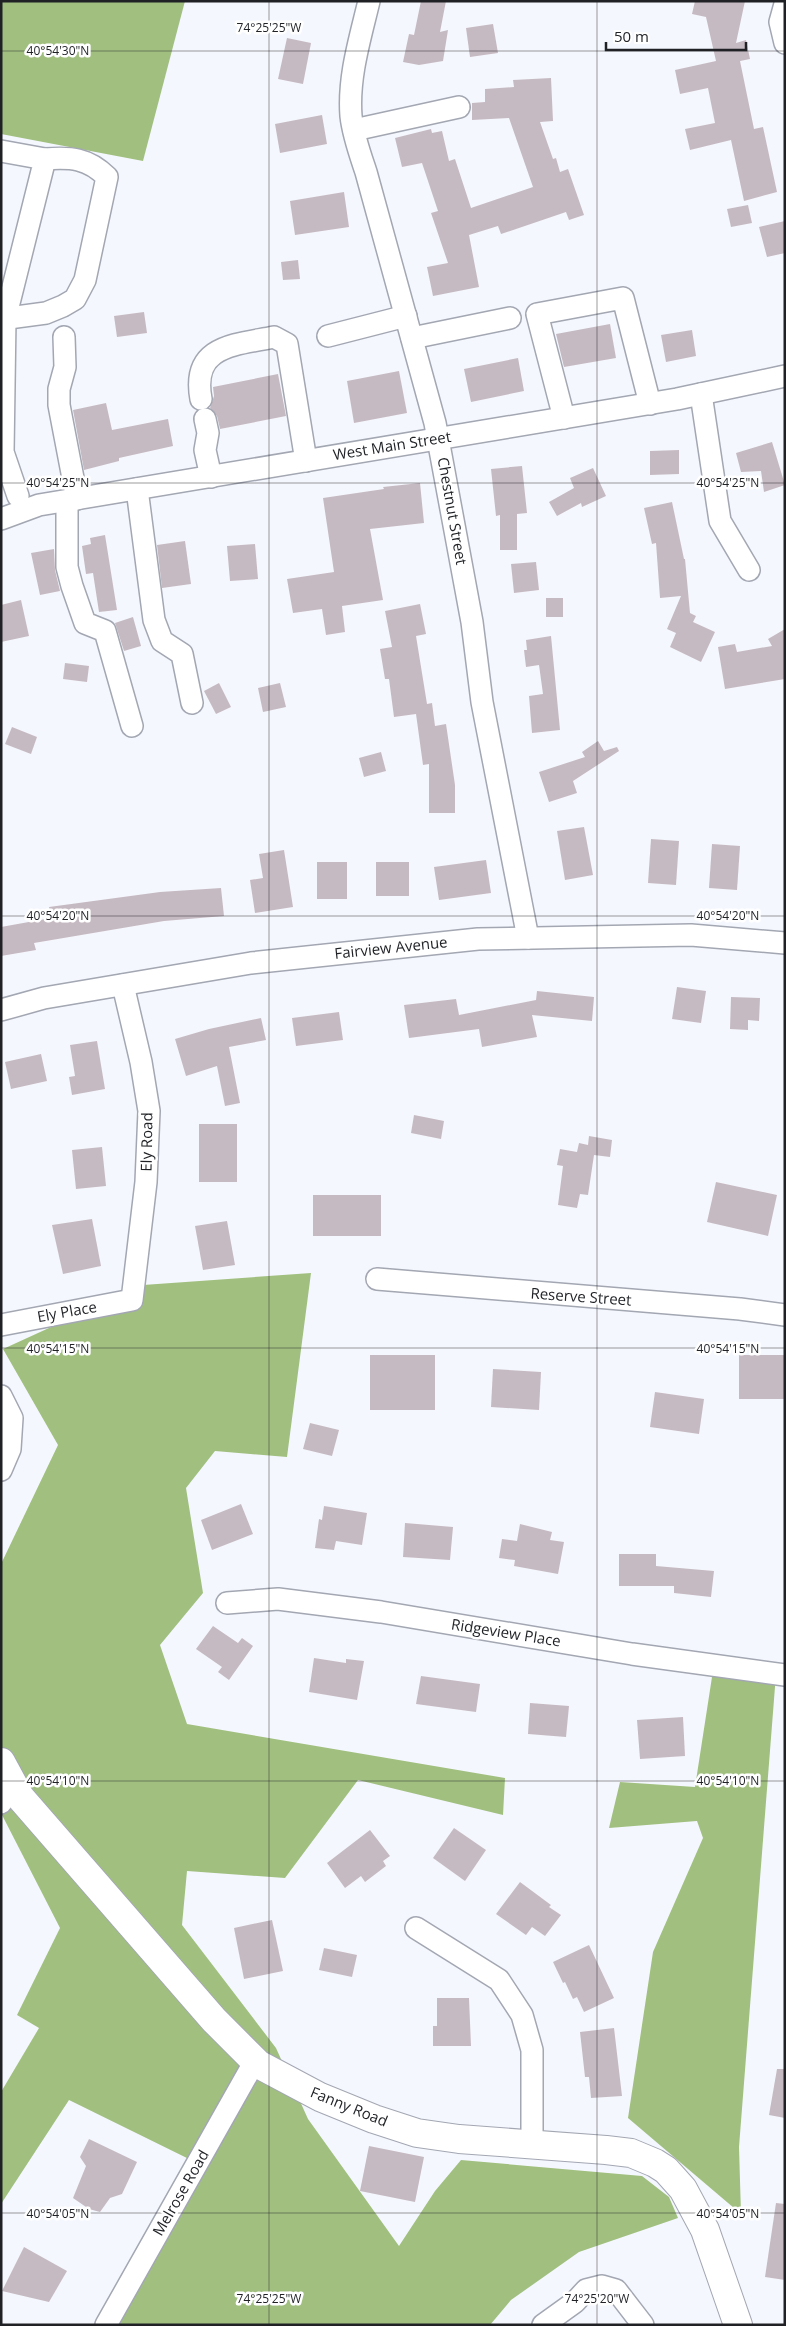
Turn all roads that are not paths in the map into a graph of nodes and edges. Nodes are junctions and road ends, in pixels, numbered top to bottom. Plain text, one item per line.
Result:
1 (369, 1) edge
2 (785, 4) edge
3 (785, 43) edge
4 (460, 107) dead end
5 (354, 130) junction
6 (1, 151) edge
7 (45, 159) junction
8 (406, 316) junction
9 (510, 318) dead end
10 (3, 319) edge
11 (328, 336) dead end
12 (64, 338) dead end
13 (412, 338) junction
14 (785, 376) edge
15 (701, 394) junction
16 (650, 404) junction
17 (564, 418) junction
18 (438, 439) junction
19 (2, 445) edge
20 (306, 461) junction
21 (211, 477) junction
22 (137, 490) junction
23 (10, 495) edge
24 (72, 500) junction
25 (1, 519) edge
26 (749, 570) dead end
27 (192, 703) dead end
28 (132, 726) dead end
29 (528, 938) junction
30 (785, 943) edge
31 (123, 985) junction
32 (1, 1010) edge
33 (377, 1279) dead end
34 (132, 1300) joint
35 (785, 1315) edge
36 (1, 1325) edge
37 (1, 1396) edge
38 (1, 1470) edge
39 (227, 1603) dead end
40 (785, 1675) edge
41 (5, 1783) edge
42 (416, 1928) dead end
43 (255, 2061) junction
44 (532, 2144) junction
45 (546, 2324) edge
46 (106, 2325) edge
47 (643, 2325) edge
48 (738, 2325) edge

1 - 5 street, Chestnut Street
2 - 3 street
4 - 5 street
5 - 8 street, Chestnut Street
6 - 7 street
7 - 10 street
7 - 10 street
8 - 11 street
8 - 13 street, Chestnut Street
9 - 13 street
10 - 19 street
12 - 24 street
13 - 18 street, Chestnut Street
14 - 15 street, West Main Street
15 - 16 street, West Main Street
15 - 26 street
16 - 17 street, West Main Street
16 - 17 street
17 - 18 street, West Main Street
18 - 20 street, West Main Street
18 - 29 street, Chestnut Street
19 - 23 street
20 - 21 street, West Main Street
20 - 21 street
21 - 22 street, West Main Street
22 - 24 street, West Main Street
22 - 27 street
23 - 24 street
24 - 25 street, West Main Street
24 - 28 street
29 - 30 street, Fairview Avenue
29 - 31 street, Fairview Avenue
31 - 32 street, Fairview Avenue
31 - 34 street, Ely Road
33 - 35 street, Reserve Street
34 - 36 street, Ely Place
37 - 38 street
39 - 40 street, Ridgeview Place
41 - 43 main road, Fanny Road
42 - 44 street
43 - 44 main road, Fanny Road
43 - 46 street, Melrose Road
44 - 48 main road, Fanny Road
45 - 47 street

